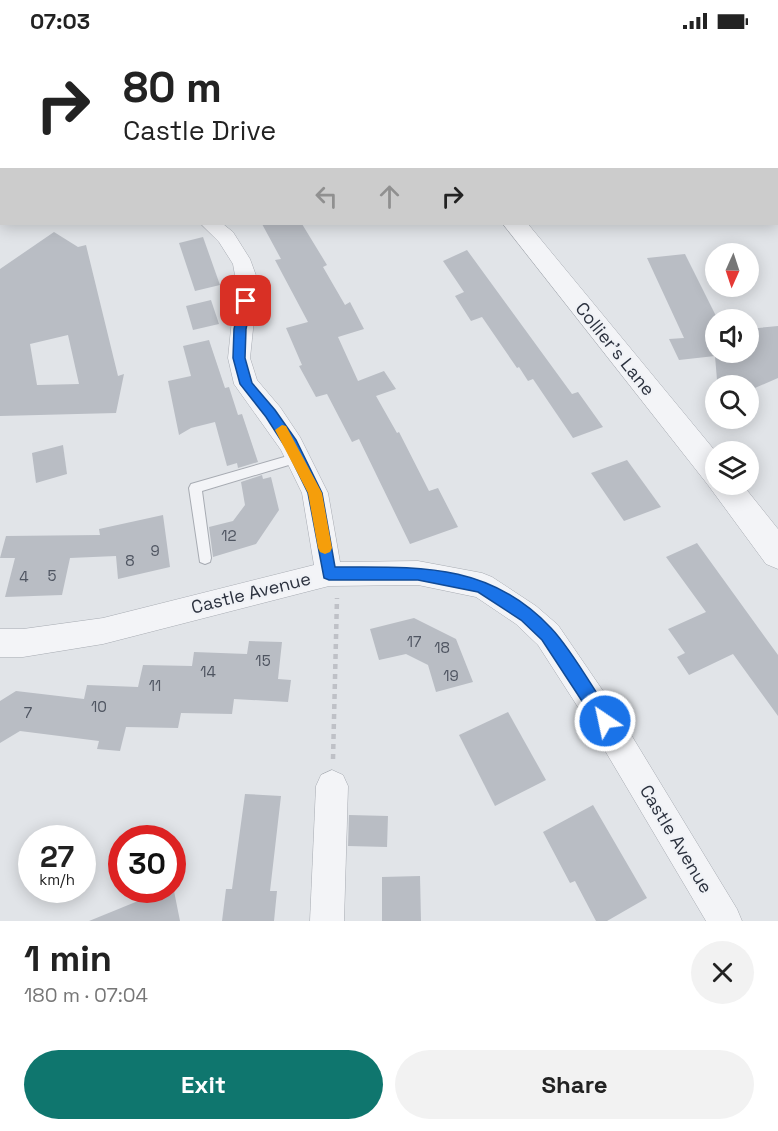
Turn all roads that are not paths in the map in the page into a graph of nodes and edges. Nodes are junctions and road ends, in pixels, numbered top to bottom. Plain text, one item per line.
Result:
1 (212, 225) edge
2 (516, 225) edge
3 (298, 458) junction
4 (705, 461) edge
5 (732, 495) edge
6 (778, 554) edge
7 (205, 558) dead end
8 (333, 574) junction
9 (0, 643) edge
10 (332, 786) road end
11 (327, 921) edge
12 (725, 921) edge

1 - 3 street
2 - 4 street, Collier's Lane
3 - 7 lane
3 - 8 street
5 - 6 street
8 - 9 street, Castle Avenue
8 - 12 street, Castle Avenue
10 - 11 street

